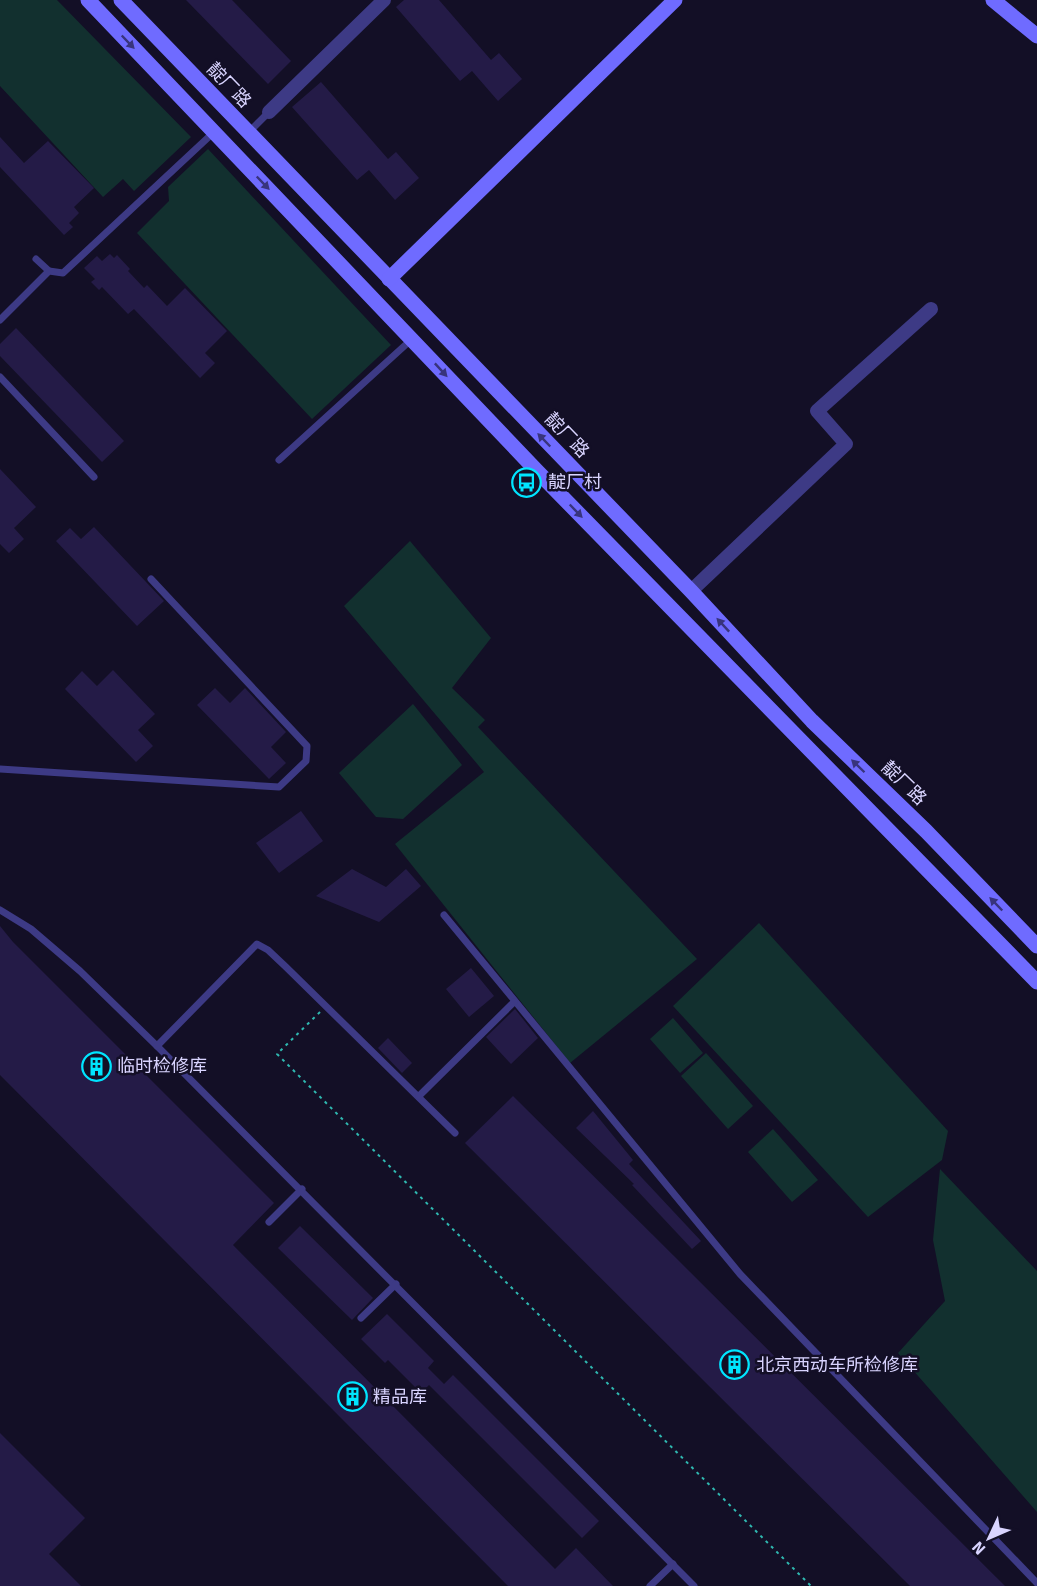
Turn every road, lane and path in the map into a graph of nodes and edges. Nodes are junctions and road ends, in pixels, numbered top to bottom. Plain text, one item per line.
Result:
1 (88, 0) edge
2 (121, 0) edge
3 (384, 0) edge
4 (675, 0) edge
5 (993, 0) edge
6 (1037, 36) edge
7 (269, 112) joint
8 (214, 132) junction
9 (248, 133) junction
10 (36, 259) dead end
11 (49, 271) junction
12 (389, 279) junction
13 (932, 309) dead end
14 (0, 320) edge
15 (412, 339) junction
16 (0, 377) edge
17 (279, 460) dead end
18 (94, 477) dead end
19 (151, 579) dead end
20 (691, 591) junction
21 (0, 769) edge
22 (0, 910) edge
23 (444, 915) dead end
24 (1037, 946) edge
25 (1033, 972) edge
26 (514, 1002) junction
27 (326, 1006) junction
28 (157, 1046) junction
29 (419, 1096) junction
30 (455, 1133) dead end
31 (302, 1189) junction
32 (269, 1222) dead end
33 (396, 1284) junction
34 (361, 1318) dead end
35 (673, 1564) junction
36 (1037, 1583) edge
37 (650, 1586) edge
38 (694, 1586) edge
39 (811, 1586) edge

1 -> 8 main road
2 - 9 main road, 靛厂路
3 - 7 street
4 - 12 main road
5 - 6 main road
7 - 9 lane
8 - 11 lane
8 -> 15 main road
9 - 12 main road, 靛厂路
10 - 11 lane
11 - 14 lane
20 -> 12 main road, 靛厂路
13 - 20 street
15 - 17 lane
15 -> 25 main road
16 - 18 lane
19 - 21 lane
24 -> 20 main road, 靛厂路
22 - 28 lane
23 - 26 lane
26 - 29 lane
26 - 36 lane
27 - 28 lane
27 - 29 lane
27 - 39 path
28 - 31 lane
29 - 30 lane
31 - 32 lane
31 - 33 lane
33 - 34 lane
33 - 35 lane
35 - 37 lane
35 - 38 lane

